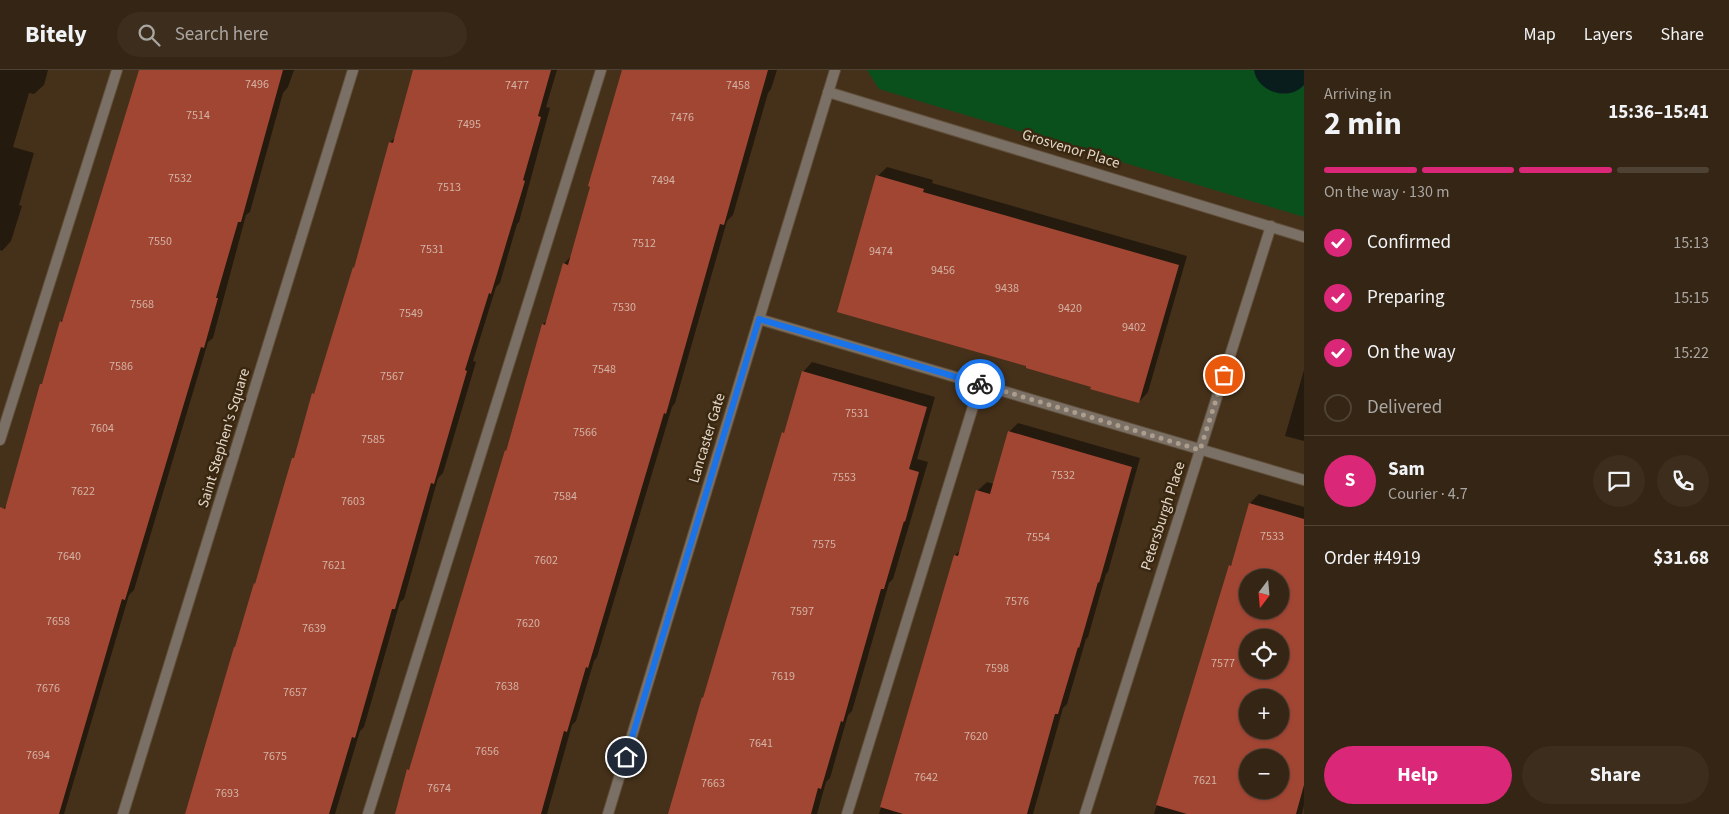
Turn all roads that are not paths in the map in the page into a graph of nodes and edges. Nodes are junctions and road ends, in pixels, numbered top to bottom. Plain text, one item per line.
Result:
1 (118, 70) edge
2 (353, 70) edge
3 (601, 70) edge
4 (835, 70) edge
5 (828, 92) junction
6 (1271, 226) junction
7 (1304, 236) edge
8 (759, 319) junction
9 (980, 384) junction
10 (0, 440) edge
11 (1200, 450) junction
12 (1304, 480) edge
13 (123, 814) edge
14 (368, 814) edge
15 (608, 814) edge
16 (847, 814) edge
17 (1085, 814) edge

1 - 10 street
2 - 13 street, Saint Stephen's Square
3 - 14 street
4 - 5 street, Lancaster Gate
5 - 6 street, Grosvenor Place
5 - 8 street, Lancaster Gate
6 - 7 street, Grosvenor Place
6 - 11 street, Petersburgh Place
8 - 9 street
8 - 15 street, Lancaster Gate
9 - 11 street
9 - 16 street
11 - 12 street
11 - 17 street, Petersburgh Place

